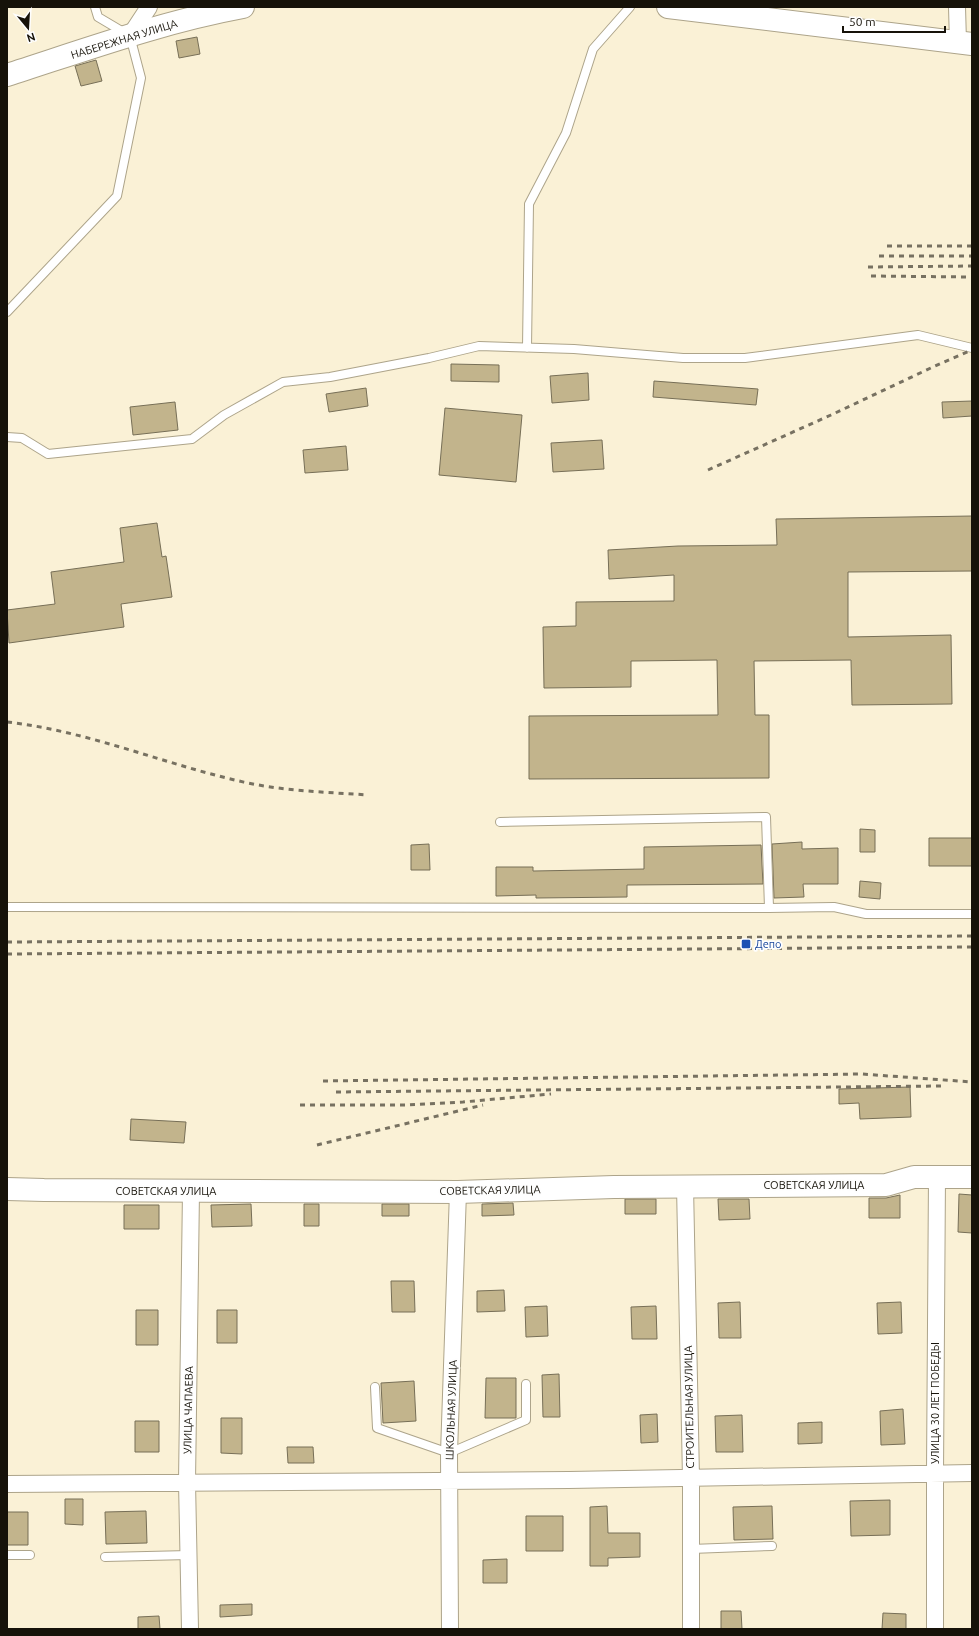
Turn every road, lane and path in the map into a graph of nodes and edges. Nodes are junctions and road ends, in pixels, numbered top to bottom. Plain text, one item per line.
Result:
1 (95, 7) edge
2 (149, 7) edge
3 (630, 7) edge
4 (668, 7) edge
5 (957, 7) edge
6 (233, 8) edge
7 (130, 36) junction
8 (965, 43) edge
9 (7, 75) edge
10 (7, 312) edge
11 (527, 348) junction
12 (972, 348) edge
13 (7, 438) edge
14 (500, 822) dead end
15 (7, 908) edge
16 (768, 908) junction
17 (972, 914) edge
18 (937, 1176) junction
19 (972, 1177) edge
20 (685, 1186) junction
21 (7, 1188) edge
22 (191, 1191) junction
23 (458, 1192) junction
24 (526, 1384) dead end
25 (374, 1387) dead end
26 (449, 1453) junction
27 (934, 1473) junction
28 (972, 1473) edge
29 (691, 1478) junction
30 (449, 1481) junction
31 (187, 1482) junction
32 (7, 1484) edge
33 (772, 1546) dead end
34 (691, 1549) junction
35 (7, 1555) edge
36 (30, 1555) dead end
37 (189, 1555) junction
38 (105, 1557) dead end
39 (190, 1629) edge
40 (450, 1629) edge
41 (691, 1629) edge
42 (935, 1629) edge

1 - 7 lane
2 - 7 street
3 - 11 lane
4 - 8 street
5 - 8 street
6 - 7 street, НАБЕРЕЖНАЯ УЛИЦА
7 - 9 street, НАБЕРЕЖНАЯ УЛИЦА
7 - 10 lane
11 - 12 lane
11 - 13 lane
14 - 16 lane
15 - 16 lane
16 - 17 lane
18 - 19 street, СОВЕТСКАЯ УЛИЦА
18 - 20 street, СОВЕТСКАЯ УЛИЦА
18 - 27 street, УЛИЦА 30 ЛЕТ ПОБЕДЫ
20 - 23 street, СОВЕТСКАЯ УЛИЦА
20 - 29 street, СТРОИТЕЛЬНАЯ УЛИЦА
21 - 22 street, СОВЕТСКАЯ УЛИЦА
22 - 23 street, СОВЕТСКАЯ УЛИЦА
22 - 31 street, УЛИЦА ЧАПАЕВА
23 - 26 street, ШКОЛЬНАЯ УЛИЦА
24 - 26 lane
25 - 26 lane
26 - 30 street, ШКОЛЬНАЯ УЛИЦА
27 - 28 street
27 - 29 street
27 - 42 street, УЛИЦА 30 ЛЕТ ПОБЕДЫ
29 - 30 street
29 - 34 street, СТРОИТЕЛЬНАЯ УЛИЦА
30 - 31 street
30 - 40 street, ШКОЛЬНАЯ УЛИЦА
31 - 32 street
31 - 37 street, УЛИЦА ЧАПАЕВА
33 - 34 lane
34 - 41 street, СТРОИТЕЛЬНАЯ УЛИЦА
35 - 36 lane
37 - 38 lane
37 - 39 street, УЛИЦА ЧАПАЕВА

